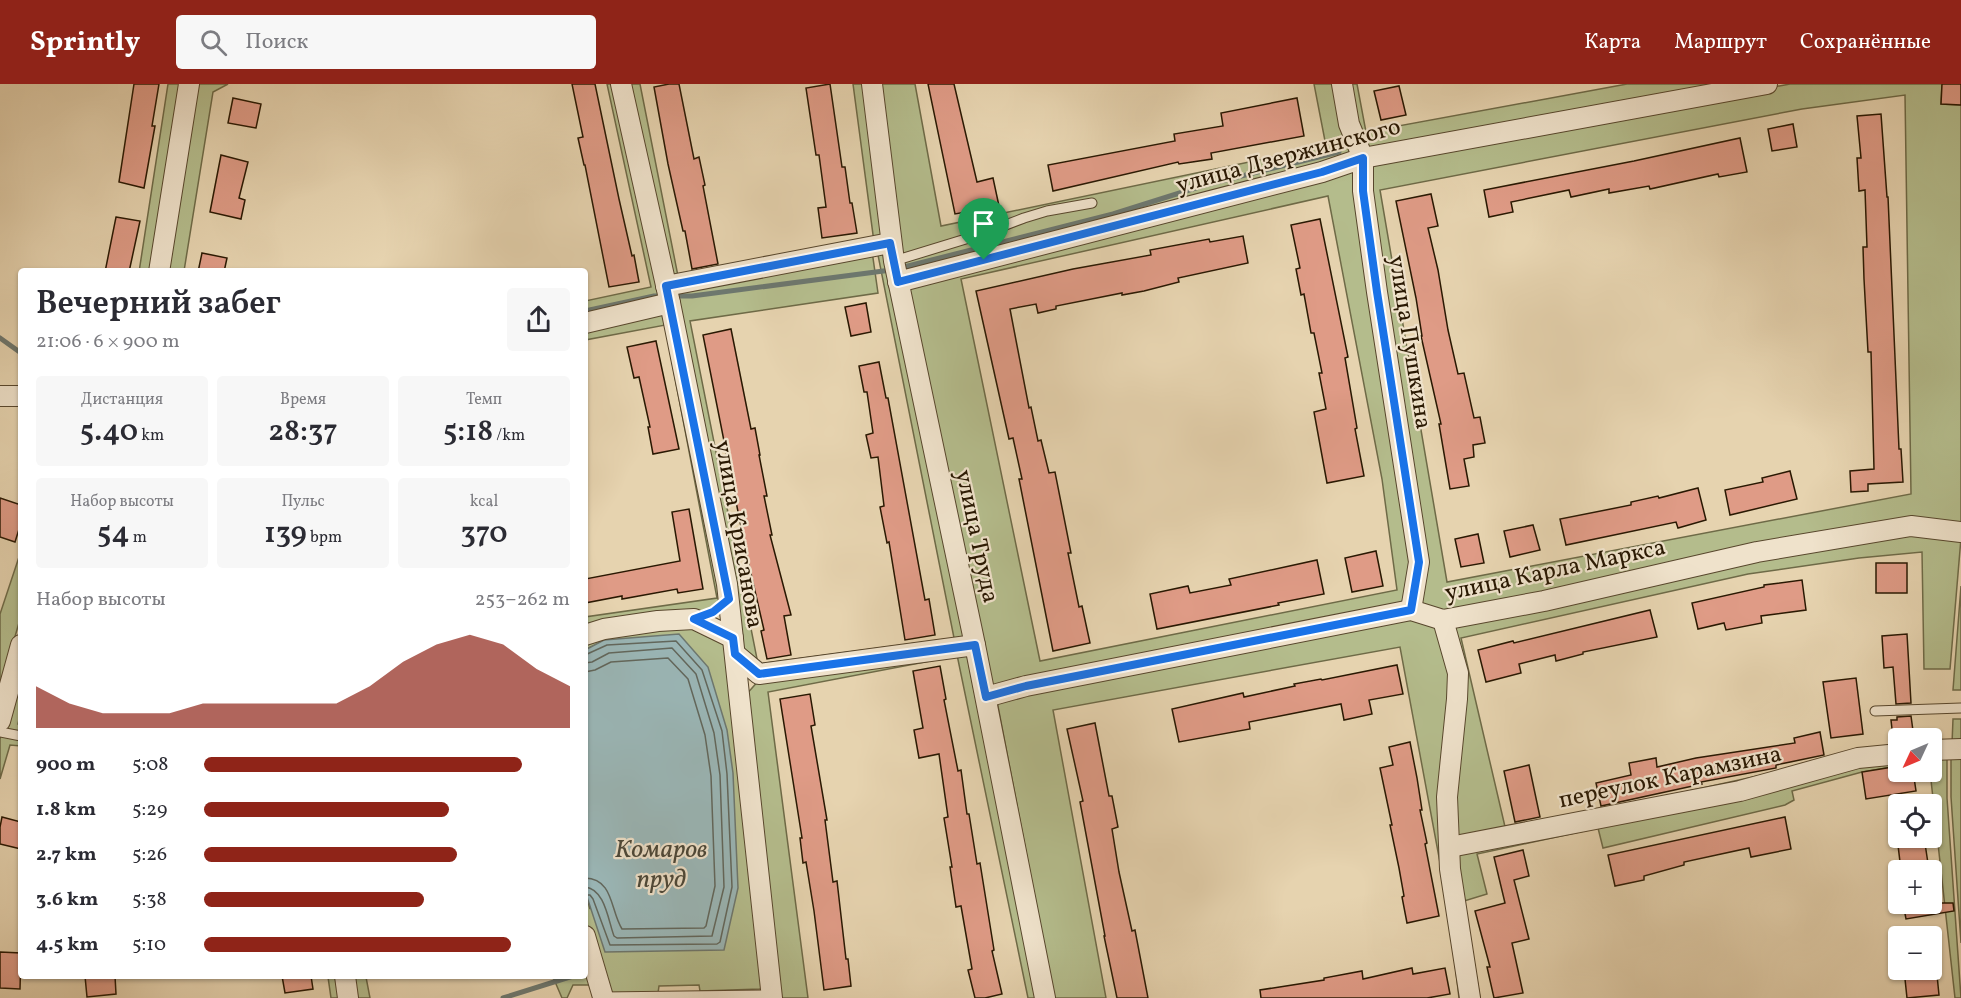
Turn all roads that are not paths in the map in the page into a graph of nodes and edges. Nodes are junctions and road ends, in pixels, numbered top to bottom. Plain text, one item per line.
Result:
1 (189, 84) edge
2 (621, 84) edge
3 (872, 84) edge
4 (1342, 84) edge
5 (1767, 84) edge
6 (1363, 158) junction
7 (1092, 203) dead end
8 (892, 252) junction
9 (160, 268) edge
10 (898, 282) junction
11 (668, 294) junction
12 (588, 322) edge
13 (0, 396) edge
14 (18, 396) edge
15 (1961, 532) edge
16 (729, 599) junction
17 (1411, 610) junction
18 (694, 619) junction
19 (1443, 620) junction
20 (588, 634) edge
21 (975, 645) junction
22 (734, 646) junction
23 (18, 656) edge
24 (759, 674) junction
25 (739, 693) junction
26 (986, 697) junction
27 (1961, 708) edge
28 (1875, 711) dead end
29 (0, 721) edge
30 (0, 732) edge
31 (18, 735) edge
32 (1961, 748) edge
33 (1942, 749) edge
34 (1888, 755) edge
35 (1450, 846) junction
36 (588, 946) edge
37 (345, 979) edge
38 (771, 996) edge
39 (348, 998) edge
40 (603, 998) edge
41 (1045, 998) edge
42 (1470, 998) edge

1 - 9 street
2 - 11 street, улица Крисанова
3 - 8 street, улица Труда
4 - 6 street, улица Пушкина
5 - 6 street, улица Дзержинского
6 - 10 street, улица Дзержинского
6 - 17 street, улица Пушкина
7 - 8 lane
8 - 10 street, улица Труда
8 - 11 street
10 - 21 street, улица Труда
11 - 12 street
11 - 16 street, улица Крисанова
13 - 14 street
15 - 19 street, улица Карла Маркса
16 - 18 street
16 - 22 street, улица Крисанова
17 - 19 street, улица Карла Маркса
17 - 26 street, улица Карла Маркса
18 - 20 street
18 - 22 street
19 - 35 street
21 - 24 street
21 - 26 street, улица Труда
22 - 24 street
22 - 25 street, улица Крисанова
23 - 29 street
24 - 25 street
25 - 38 street, улица Крисанова
26 - 41 street, улица Труда
27 - 28 lane
30 - 31 lane
32 - 33 street
34 - 35 street, переулок Карамзина
35 - 42 street
36 - 40 street
37 - 39 street
38 - 40 lane

